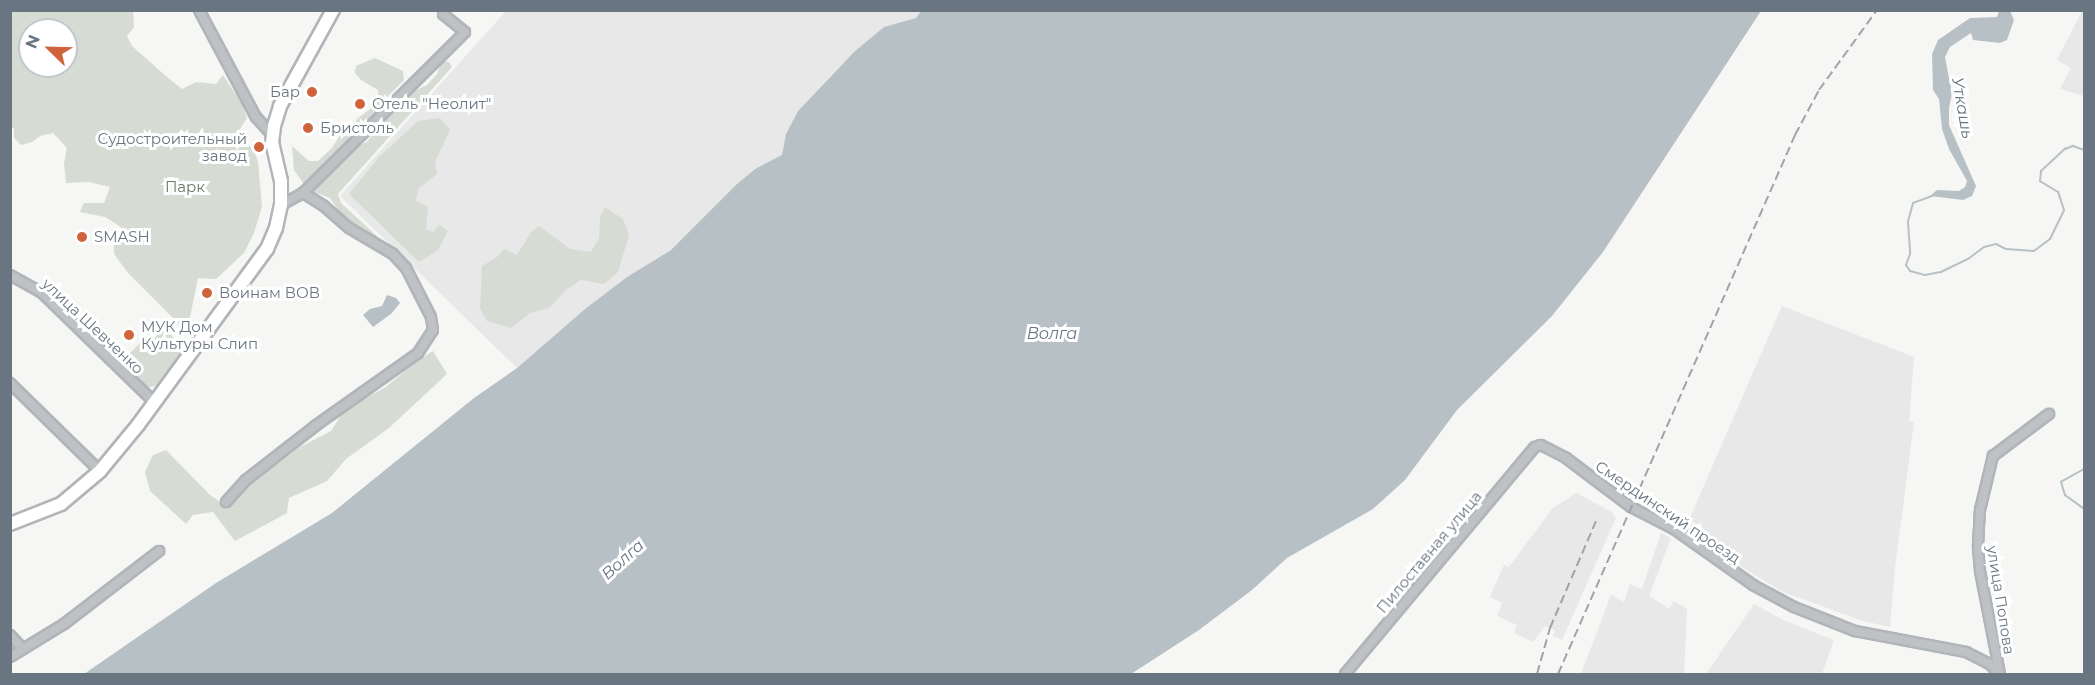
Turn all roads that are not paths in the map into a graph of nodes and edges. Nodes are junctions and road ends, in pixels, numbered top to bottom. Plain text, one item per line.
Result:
1 (199, 10) edge
2 (333, 10) edge
3 (445, 10) edge
4 (272, 135) junction
5 (303, 192) junction
6 (281, 205) junction
7 (10, 275) edge
8 (10, 383) edge
9 (154, 402) junction
10 (2049, 414) dead end
11 (1534, 447) joint
12 (100, 471) junction
13 (226, 502) dead end
14 (10, 524) edge
15 (159, 551) dead end
16 (1855, 631) joint
17 (10, 635) edge
18 (22, 649) junction
19 (10, 657) edge
20 (1345, 675) edge
21 (2000, 675) edge

1 - 4 street
2 - 4 main road
3 - 5 street
4 - 6 main road
5 - 6 street
5 - 13 street
6 - 9 main road
7 - 9 street, улица Шевченко
8 - 12 street
9 - 12 main road
10 - 21 street, улица Попова
11 - 16 street, Смердинский проезд
11 - 20 street, Пилоставная улица
12 - 14 main road
15 - 18 street
16 - 21 street, улица Попова
17 - 18 street
18 - 19 street

